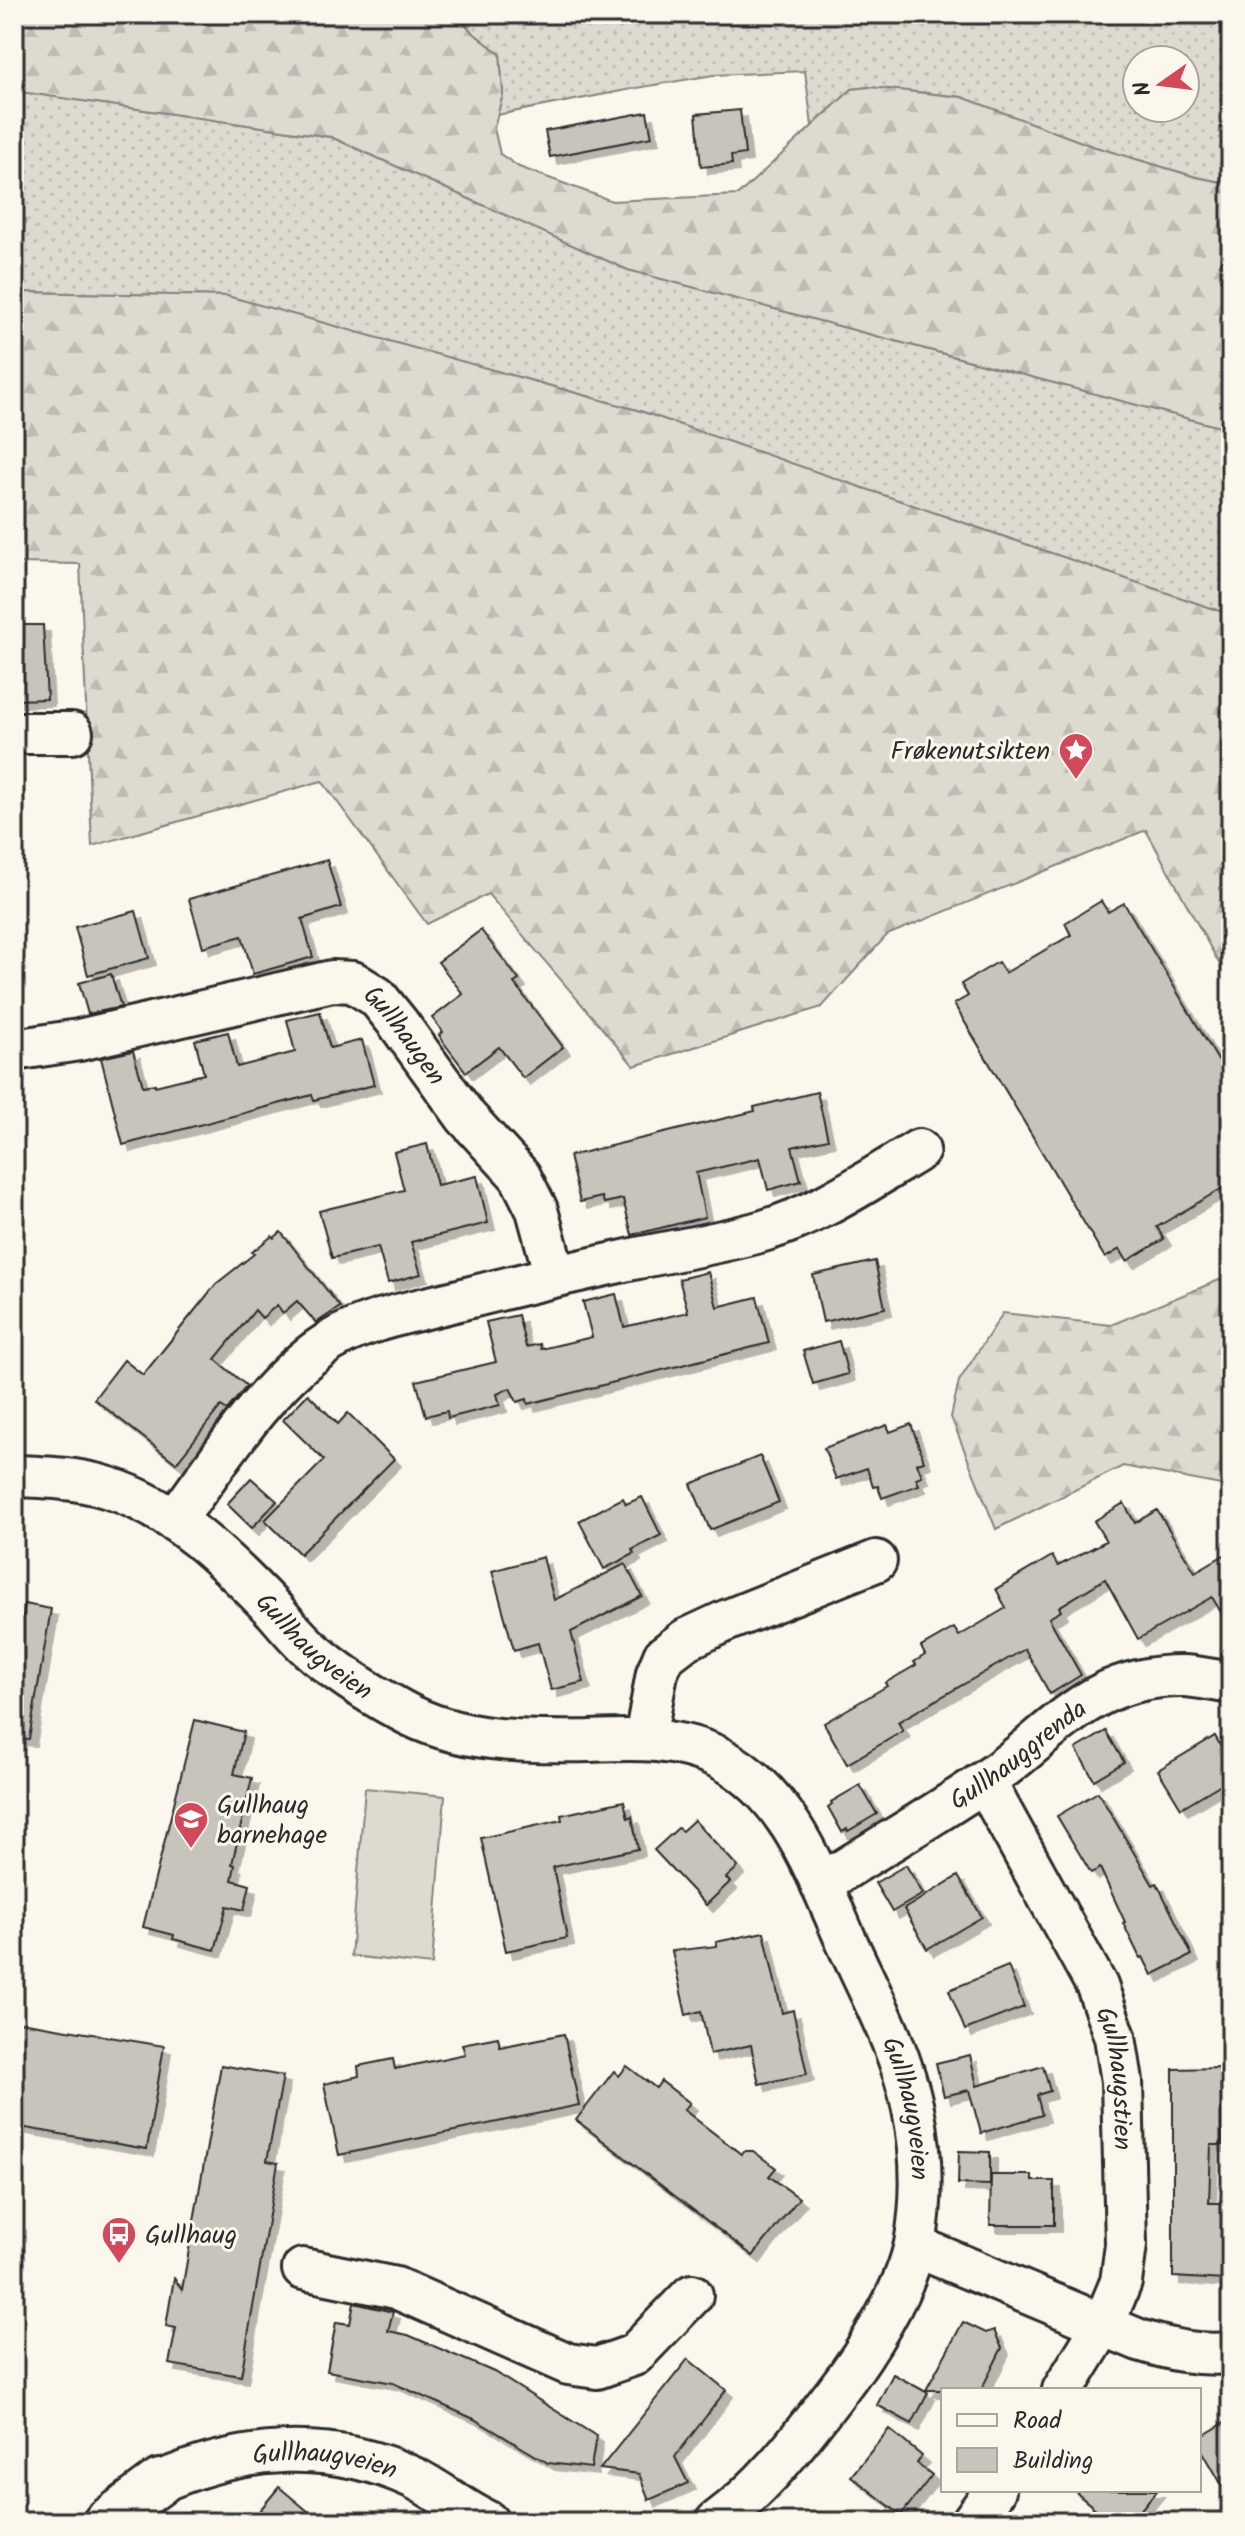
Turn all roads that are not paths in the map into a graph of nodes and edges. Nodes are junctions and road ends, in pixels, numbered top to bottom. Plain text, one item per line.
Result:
1 (14, 733) edge
2 (72, 733) dead end
3 (33, 1047) edge
4 (919, 1150) dead end
5 (555, 1276) junction
6 (14, 1476) edge
7 (175, 1520) junction
8 (876, 1561) dead end
9 (1231, 1683) edge
10 (645, 1739) junction
11 (985, 1782) junction
12 (821, 1884) junction
13 (915, 2246) junction
14 (303, 2269) dead end
15 (692, 2295) dead end
16 (1103, 2325) junction
17 (1231, 2353) edge
18 (1064, 2388) edge
19 (160, 2482) joint
20 (994, 2492) edge
21 (482, 2521) edge
22 (106, 2522) edge
23 (716, 2522) edge
24 (972, 2522) edge

1 - 2 street
3 - 5 street, Gullhaugen
4 - 5 street
5 - 7 street
6 - 7 street, Gullhaugveien
7 - 10 street, Gullhaugveien
8 - 10 street
9 - 11 street, Gullhauggrenda
10 - 12 street, Gullhaugveien
11 - 12 street, Gullhauggrenda
11 - 16 street, Gullhaugstien
12 - 13 street, Gullhaugveien
13 - 16 street
13 - 23 street, Gullhaugveien
14 - 15 street
16 - 17 street
16 - 18 street, Gullhaugstien
19 - 21 street, Gullhaugveien
19 - 22 street
20 - 24 street

